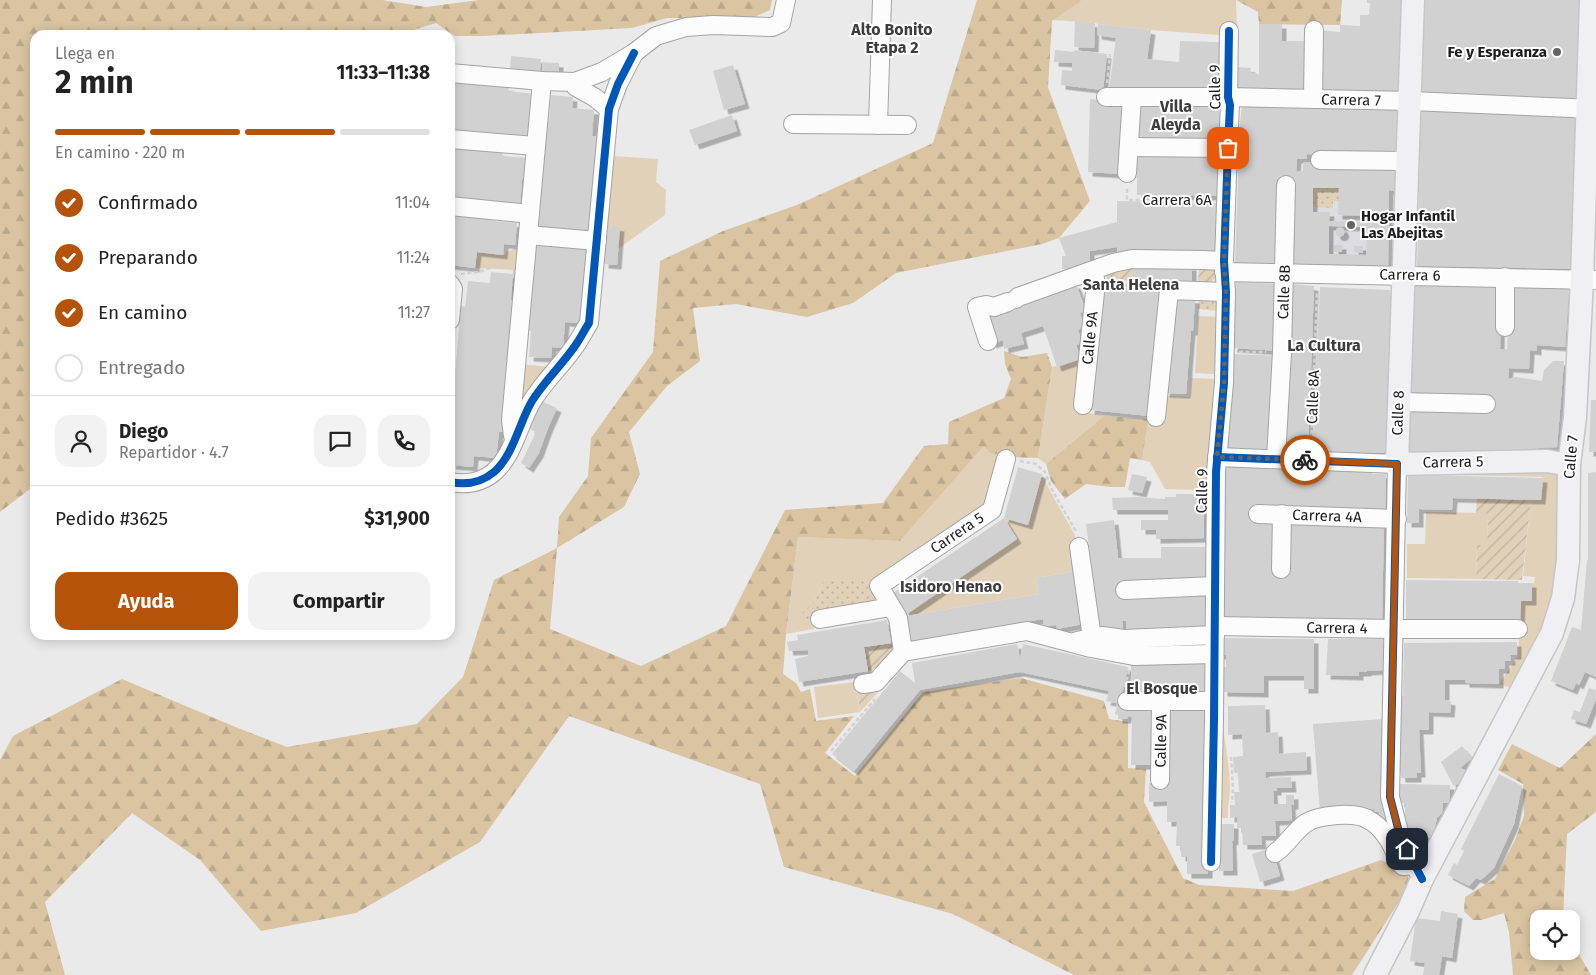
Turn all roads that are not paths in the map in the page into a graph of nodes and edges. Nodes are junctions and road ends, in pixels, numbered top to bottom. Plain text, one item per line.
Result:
1 (786, 0) edge
2 (882, 0) edge
3 (1413, 0) edge
4 (1591, 0) edge
5 (1314, 30) dead end
6 (1228, 31) dead end
7 (634, 53) junction
8 (455, 73) edge
9 (542, 81) junction
10 (575, 82) junction
11 (1106, 96) road end
12 (1132, 96) junction
13 (1228, 96) junction
14 (1313, 99) junction
15 (1411, 101) junction
16 (609, 109) junction
17 (1592, 109) edge
18 (793, 124) dead end
19 (878, 125) junction
20 (907, 125) dead end
21 (455, 139) edge
22 (535, 146) junction
23 (1129, 147) junction
24 (1228, 148) junction
25 (1320, 160) dead end
26 (1407, 161) junction
27 (1127, 173) dead end
28 (1286, 185) dead end
29 (455, 206) edge
30 (530, 214) junction
31 (527, 239) junction
32 (597, 241) junction
33 (1224, 267) junction
34 (1093, 271) junction
35 (1285, 273) junction
36 (1402, 275) junction
37 (1505, 277) junction
38 (1589, 280) edge
39 (1226, 292) junction
40 (1505, 327) dead end
41 (988, 341) dead end
42 (1398, 402) junction
43 (1486, 404) dead end
44 (1083, 405) dead end
45 (1156, 418) dead end
46 (514, 439) junction
47 (1217, 457) junction
48 (1006, 459) road end
49 (1276, 459) junction
50 (1397, 464) junction
51 (1569, 465) junction
52 (455, 483) edge
53 (1258, 514) dead end
54 (1282, 514) junction
55 (1397, 519) junction
56 (1079, 547) road end
57 (1282, 569) dead end
58 (1214, 586) junction
59 (1124, 590) dead end
60 (892, 607) junction
61 (820, 619) dead end
62 (1394, 629) junction
63 (1518, 629) dead end
64 (1215, 631) junction
65 (1092, 638) junction
66 (1072, 642) junction
67 (903, 652) junction
68 (1214, 654) junction
69 (870, 683) road end
70 (1128, 701) road end
71 (1214, 701) junction
72 (1161, 702) junction
73 (1160, 780) dead end
74 (1276, 853) dead end
75 (1211, 862) dead end
76 (1419, 876) junction
77 (1375, 975) edge

1 - 7 street
2 - 19 street
3 - 15 main road, Calle 8
4 - 17 main road, Calle 7
5 - 14 street
6 - 13 street, Calle 9
7 - 10 street
7 - 16 street
8 - 9 street
9 - 10 street
9 - 22 street
10 - 16 street
11 - 12 street, Carrera 7
12 - 13 street, Carrera 7
12 - 23 street
13 - 14 street, Carrera 7
13 - 24 street, Calle 9
14 - 15 street, Carrera 7
15 - 17 street, Carrera 7
15 - 26 main road, Calle 8
16 - 32 street
17 - 38 main road, Calle 7
18 - 19 street
19 - 20 street
21 - 22 street
22 - 30 street
23 - 24 street
23 - 27 street
24 - 33 street, Calle 9
25 - 26 street
26 - 36 main road, Calle 8
28 - 35 street, Calle 8B
29 - 30 street
30 - 31 street
31 - 32 street
31 - 46 street
32 - 46 street
33 - 34 street, Carrera 6
33 - 35 street, Carrera 6
33 - 39 street, Calle 9
34 - 41 street, Carrera 6
34 - 44 street, Calle 9A
35 - 36 street, Carrera 6
35 - 49 street, Calle 8B
36 - 37 street, Carrera 6
36 - 42 main road, Calle 8
37 - 38 street, Carrera 6
37 - 40 street
38 - 51 main road, Calle 7
39 - 45 street
39 - 47 street, Calle 9
42 - 43 street
42 - 50 main road, Calle 8
46 - 52 street
47 - 49 street, Carrera 5
47 - 58 street, Calle 9
48 - 60 street, Carrera 5
49 - 50 street, Carrera 5
50 - 51 main road, Carrera 5
50 - 55 street, Calle 8
51 - 76 main road, Calle 7
53 - 54 street, Carrera 4A
54 - 55 street, Carrera 4A
54 - 57 street
55 - 62 street, Calle 8
56 - 65 street
58 - 59 street
58 - 64 street, Calle 9
60 - 61 street
60 - 67 street
62 - 63 street, Carrera 4
62 - 64 street, Carrera 4
62 - 76 street, Calle 8
64 - 65 street, Carrera 4
64 - 68 street, Calle 9
65 - 66 street, Carrera 4
66 - 67 street, Carrera 4
66 - 68 street, Carrera 4
67 - 69 street
68 - 71 street, Calle 9
70 - 72 street
71 - 72 street
71 - 75 street, Calle 9
72 - 73 street, Calle 9A
74 - 76 street
76 - 77 main road, Calle 7

